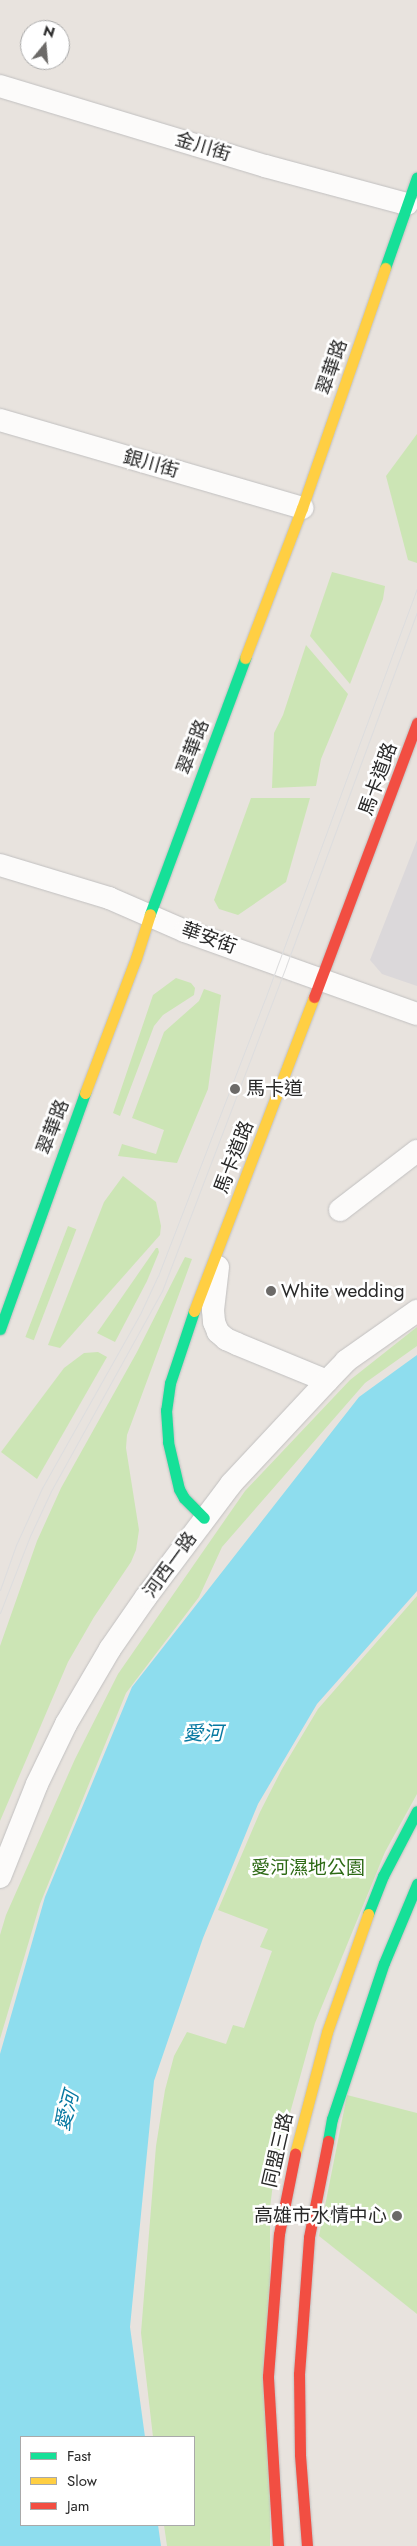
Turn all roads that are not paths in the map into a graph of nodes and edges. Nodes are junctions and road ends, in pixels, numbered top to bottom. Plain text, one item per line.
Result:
1 (0, 86) edge
2 (417, 177) edge
3 (407, 204) junction
4 (0, 420) edge
5 (302, 508) junction
6 (417, 723) edge
7 (412, 756) edge
8 (0, 865) edge
9 (150, 915) junction
10 (322, 979) junction
11 (417, 1014) edge
12 (417, 1151) edge
13 (340, 1210) dead end
14 (223, 1235) junction
15 (417, 1311) edge
16 (0, 1329) edge
17 (327, 1381) junction
18 (204, 1518) junction
19 (417, 1811) edge
20 (413, 1828) edge
21 (0, 1877) edge
22 (417, 1884) edge
23 (332, 2015) junction
24 (355, 2023) junction
25 (294, 2236) junction
26 (278, 2546) edge
27 (307, 2546) edge

1 - 3 street, 金川街
2 - 3 street, 翠華路
3 - 5 street, 翠華路
4 - 5 street, 銀川街
5 - 9 street, 翠華路
6 - 7 street, 馬卡道路
7 - 10 street, 馬卡道路
8 - 9 street, 華安街
9 - 10 street, 華安街
9 - 16 street, 翠華路
10 - 11 street, 華安街
10 - 14 street, 馬卡道路
12 - 13 street
14 - 17 street
14 - 18 street, 馬卡道路
15 - 17 street, 河西一路
17 - 18 street, 河西一路
18 - 21 street, 河西一路
19 - 20 street, 同盟三路
20 - 23 street, 同盟三路
22 - 24 street, 同盟三路
23 - 24 street
23 - 25 street, 同盟三路
24 - 25 street, 同盟三路
25 - 26 street, 同盟三路
25 - 27 street, 同盟三路

